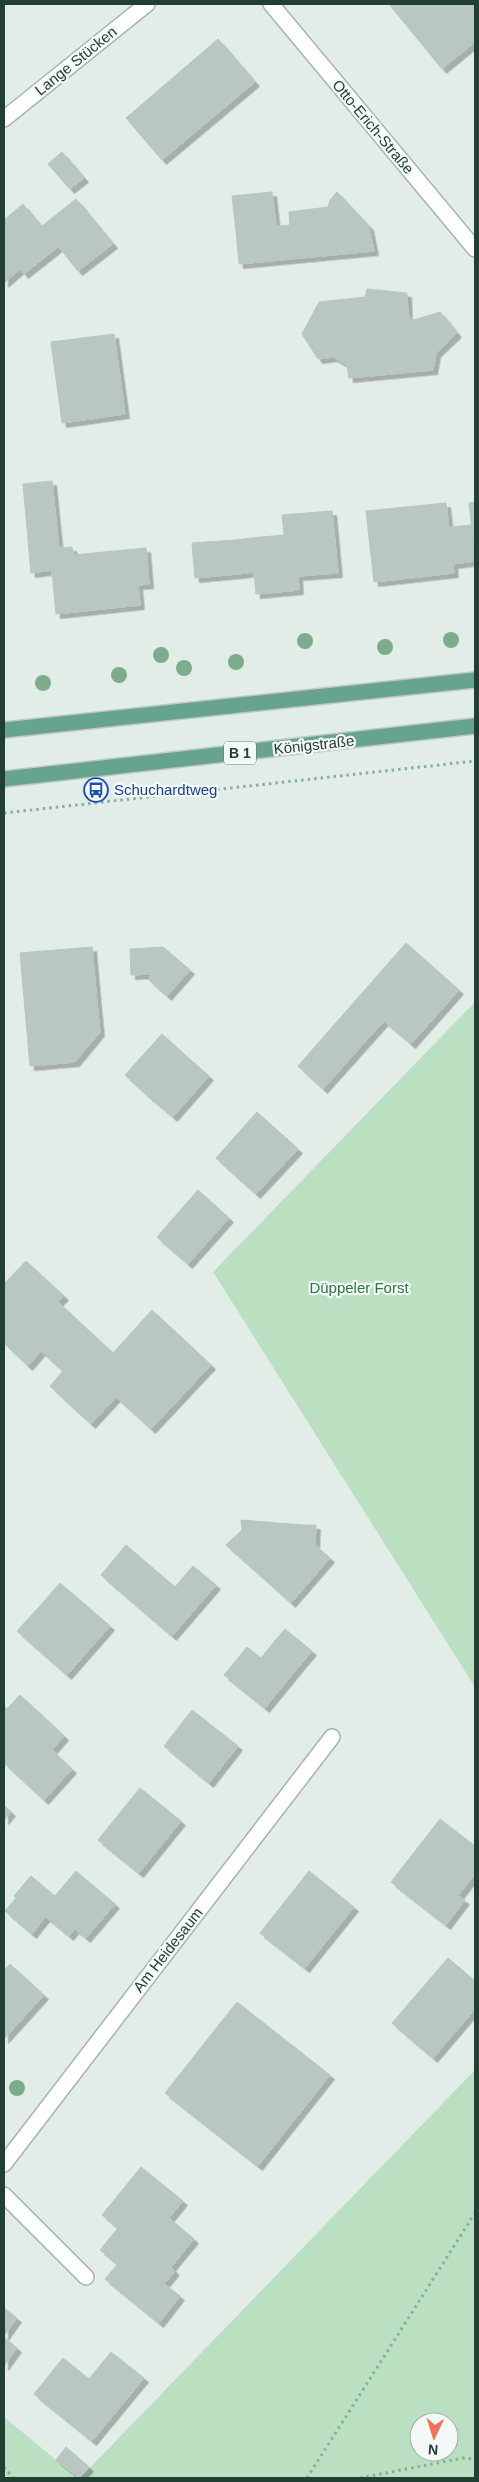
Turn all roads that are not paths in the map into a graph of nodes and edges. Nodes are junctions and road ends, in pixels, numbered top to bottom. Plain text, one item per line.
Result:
1 (147, 4) edge
2 (271, 4) edge
3 (4, 119) edge
4 (475, 249) edge
5 (475, 680) edge
6 (475, 726) edge
7 (4, 730) edge
8 (4, 779) edge
9 (332, 1737) dead end
10 (4, 2164) edge
11 (4, 2195) edge
12 (86, 2277) dead end

1 - 3 street, Lange Stücken
2 - 4 street, Otto-Erich-Straße
5 - 7 main road
6 - 8 main road, Königstraße / B 1
9 - 10 street, Am Heidesaum
11 - 12 street

